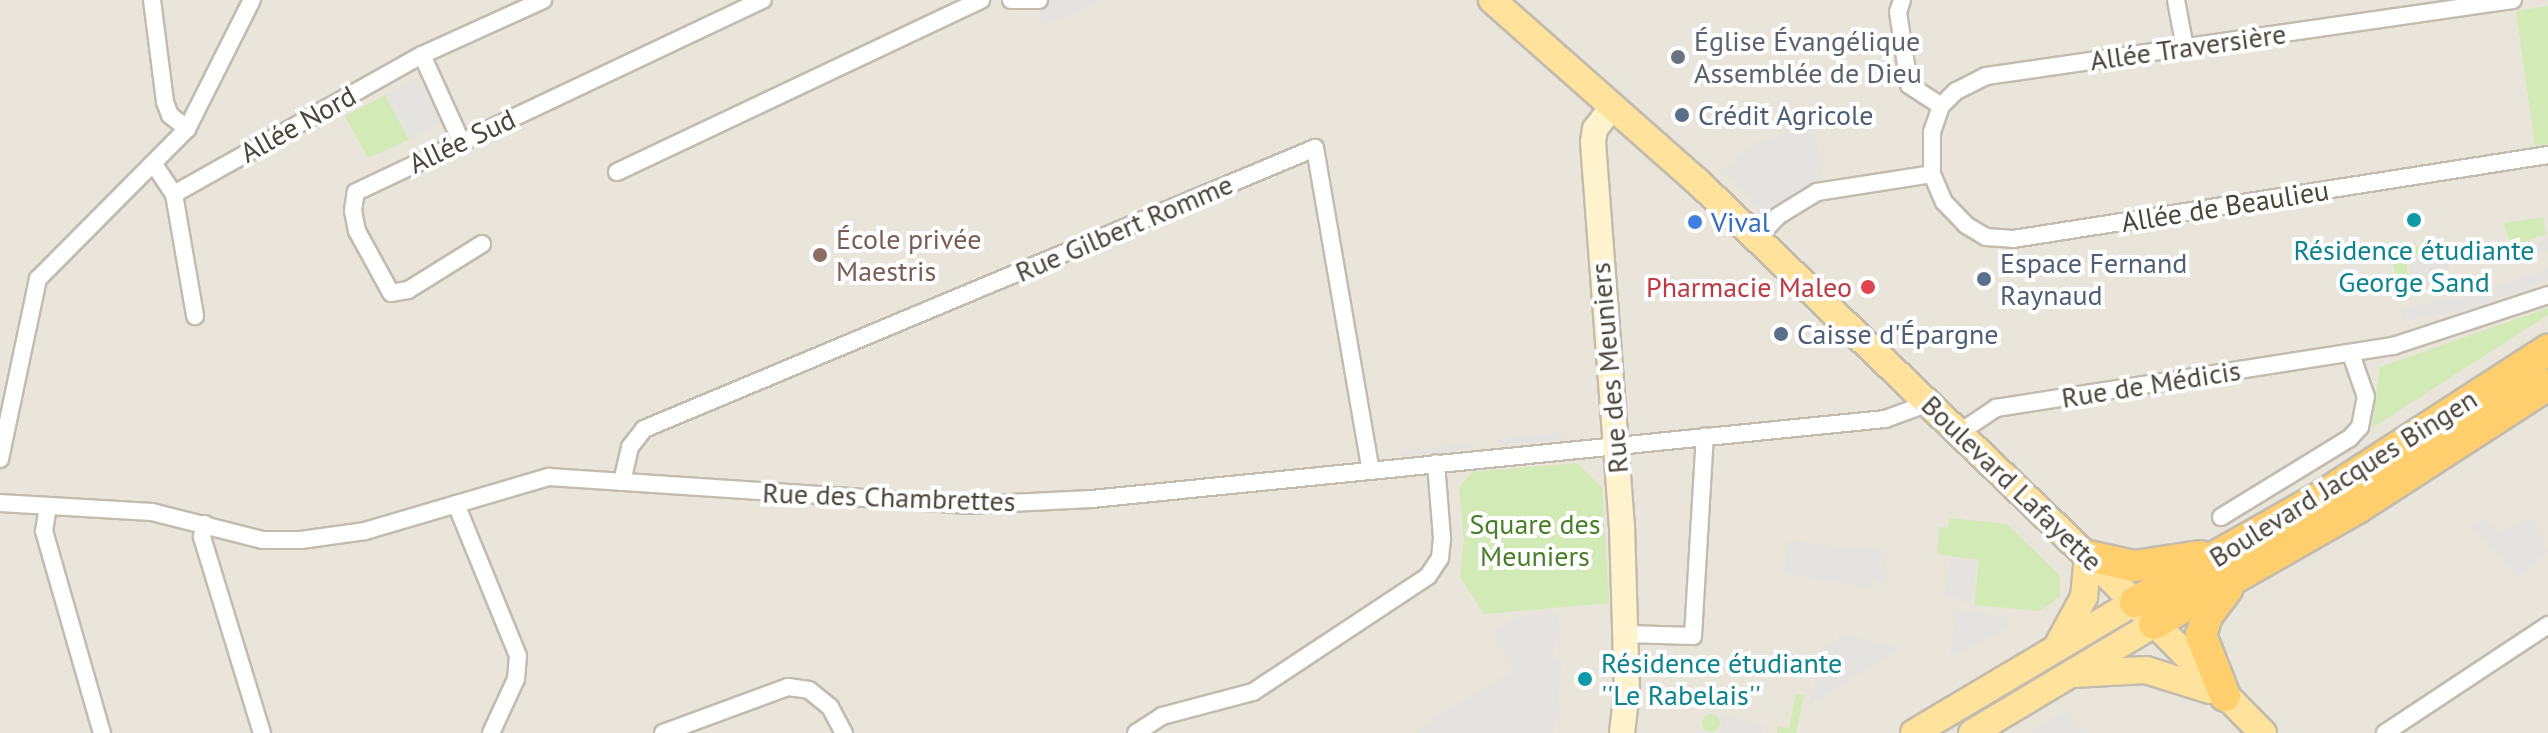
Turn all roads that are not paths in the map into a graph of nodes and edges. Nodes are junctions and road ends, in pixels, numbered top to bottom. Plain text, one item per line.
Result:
1 (152, 0) edge
2 (252, 0) edge
3 (543, 0) edge
4 (763, 0) edge
5 (981, 0) edge
6 (1011, 0) edge
7 (1039, 0) edge
8 (1492, 0) edge
9 (1902, 0) edge
10 (2176, 0) edge
11 (2513, 0) edge
12 (2464, 4) edge
13 (2185, 48) junction
14 (422, 55) junction
15 (1613, 106) junction
16 (1941, 106) junction
17 (187, 129) junction
18 (461, 141) junction
19 (2548, 155) edge
20 (155, 166) junction
21 (617, 172) dead end
22 (1932, 174) junction
23 (174, 194) junction
24 (1756, 239) junction
25 (482, 244) dead end
26 (2548, 295) edge
27 (195, 316) dead end
28 (2548, 339) edge
29 (2548, 350) edge
30 (2351, 354) junction
31 (2513, 373) junction
32 (2548, 385) edge
33 (1929, 403) junction
34 (1959, 433) junction
35 (1705, 436) junction
36 (1614, 443) junction
37 (0, 459) edge
38 (1436, 463) junction
39 (1370, 468) junction
40 (622, 482) junction
41 (0, 503) edge
42 (456, 504) junction
43 (48, 506) junction
44 (2221, 517) dead end
45 (205, 524) junction
46 (2230, 550) junction
47 (2088, 556) junction
48 (2233, 581) junction
49 (2144, 613) junction
50 (2548, 625) edge
51 (1627, 634) junction
52 (2058, 645) junction
53 (2066, 675) junction
54 (2225, 696) junction
55 (102, 733) edge
56 (262, 733) edge
57 (491, 733) edge
58 (663, 733) edge
59 (844, 733) edge
60 (1136, 733) edge
61 (1622, 733) edge
62 (1914, 733) edge
63 (1972, 733) edge
64 (2263, 733) edge
65 (2385, 733) edge

1 - 17 street
2 - 17 street
3 - 14 street, Allée Nord
4 - 18 street, Allée Sud
5 - 21 street
6 - 7 street
8 - 15 main road, Boulevard Lafayette
9 - 16 street
10 - 13 street
11 - 12 street, Allée Traversière
12 - 13 street, Allée Traversière
13 - 16 street, Allée Traversière
14 - 18 street
14 - 23 street, Allée Nord
15 - 24 main road, Boulevard Lafayette
15 - 36 main road, Rue des Meuniers
16 - 22 street
17 - 20 street
18 - 25 street, Allée Sud
19 - 22 street, Allée de Beaulieu
20 - 23 street
20 - 37 street
22 - 24 street
23 - 27 street
24 - 33 main road, Boulevard Lafayette
26 - 30 street, Rue de Médicis
28 - 31 highway
29 - 31 highway, Boulevard Jacques Bingen
30 - 34 street, Rue de Médicis
30 - 44 street
31 - 46 highway, Boulevard Jacques Bingen
32 - 48 highway, Boulevard Jacques Bingen
33 - 34 main road, Boulevard Lafayette
33 - 35 street, Rue des Chambrettes
34 - 47 main road, Boulevard Lafayette
35 - 36 street, Rue des Chambrettes
35 - 51 street
36 - 38 street, Rue des Chambrettes
36 - 51 main road, Rue des Meuniers
38 - 39 street, Rue des Chambrettes
38 - 60 street
39 - 40 street, Rue des Chambrettes
39 - 40 street, Rue Gilbert Romme
40 - 42 street, Rue des Chambrettes
41 - 43 street, Rue des Chambrettes
42 - 45 street, Rue des Chambrettes
42 - 57 street
43 - 45 street, Rue des Chambrettes
43 - 55 street
45 - 56 street
46 - 47 highway
46 - 49 highway, Boulevard Jacques Bingen
47 - 49 main road, Boulevard Lafayette
47 - 52 main road
48 - 49 highway, Boulevard Jacques Bingen
48 - 54 highway
49 - 52 main road
49 - 53 main road
49 - 54 main road, Boulevard Lafayette
50 - 65 street
51 - 61 main road, Rue des Meuniers
52 - 62 main road
53 - 54 main road
53 - 63 main road
54 - 64 main road, Boulevard Lafayette
58 - 59 street

